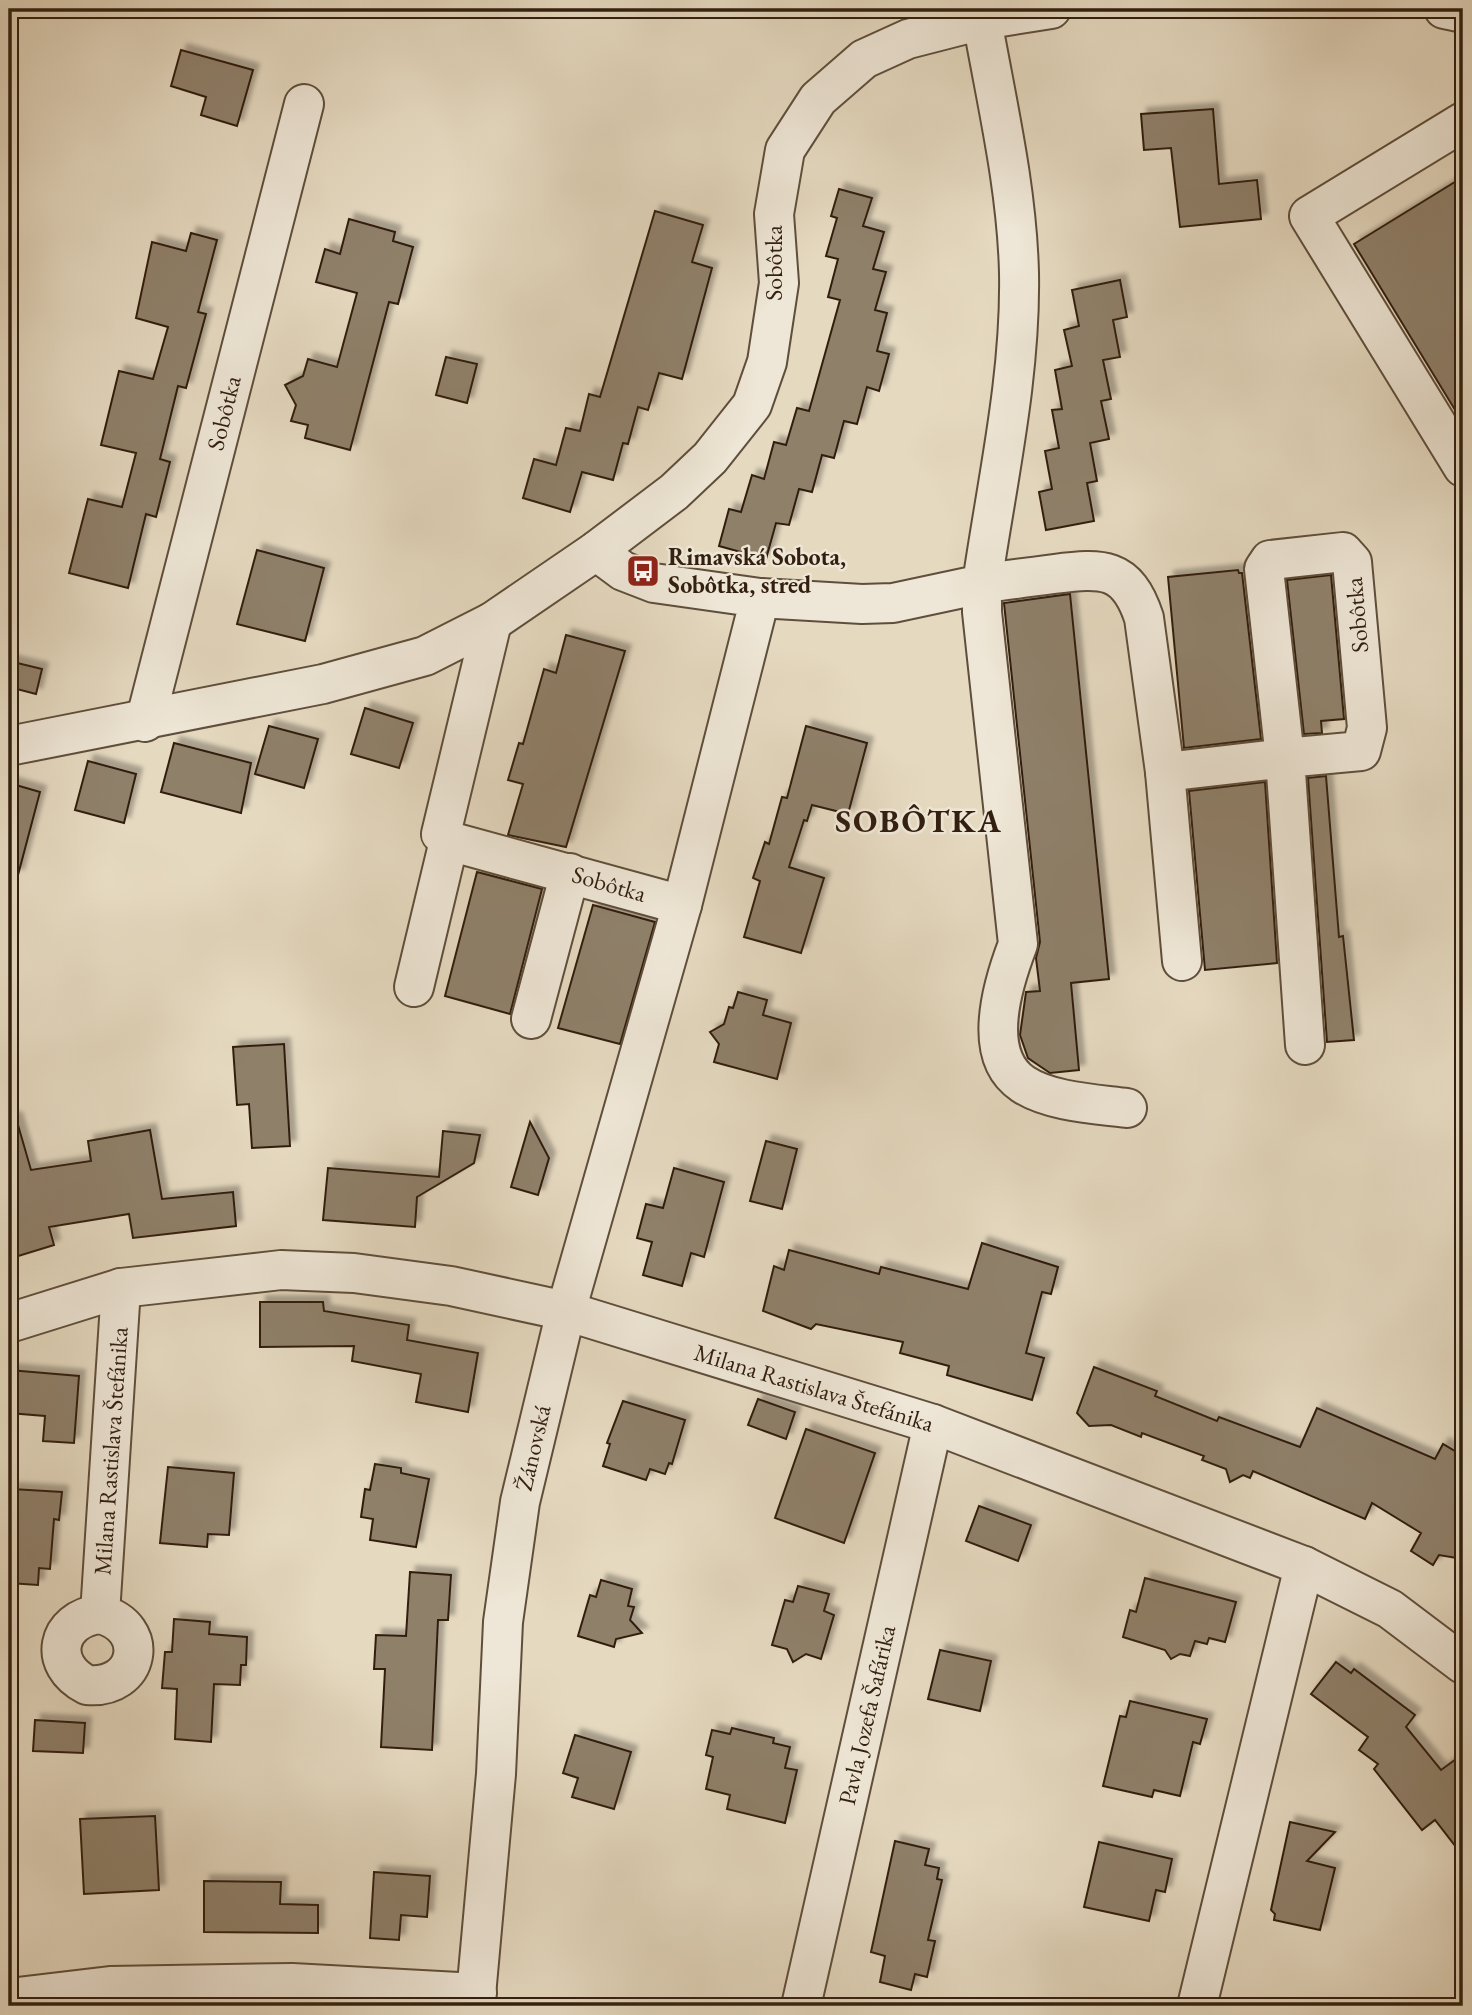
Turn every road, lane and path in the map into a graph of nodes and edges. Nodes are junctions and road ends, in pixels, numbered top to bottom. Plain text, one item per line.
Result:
1 (1051, 9) edge
2 (1444, 9) edge
3 (1463, 13) edge
4 (982, 20) junction
5 (304, 104) dead end
6 (1463, 121) edge
7 (1463, 467) edge
8 (596, 551) junction
9 (982, 583) junction
10 (761, 598) junction
11 (492, 622) junction
12 (145, 722) junction
13 (9, 746) edge
14 (1285, 758) junction
15 (1165, 772) junction
16 (449, 841) junction
17 (570, 873) junction
18 (682, 905) junction
19 (1182, 961) dead end
20 (414, 987) dead end
21 (531, 1019) dead end
22 (1305, 1045) dead end
23 (1127, 1108) dead end
24 (121, 1288) junction
25 (566, 1311) junction
26 (9, 1323) edge
27 (933, 1424) junction
28 (1304, 1566) junction
29 (100, 1614) dead end
30 (1463, 1664) edge
31 (9, 1998) edge
32 (476, 1999) edge
33 (801, 2006) edge
34 (1197, 2006) edge

1 - 4 street, Sobôtka
2 - 3 street
4 - 8 street, Sobôtka
4 - 9 street
5 - 12 street, Sobôtka
6 - 7 street
8 - 10 street
8 - 11 street, Sobôtka
9 - 10 street
9 - 15 street
9 - 23 street
10 - 18 street
11 - 12 street, Sobôtka
11 - 16 street
12 - 13 street, Sobôtka
14 - 14 street, Sobôtka
14 - 15 street, Sobôtka
14 - 22 street, Sobôtka
15 - 19 street
16 - 17 street, Sobôtka
16 - 20 street
17 - 18 street, Sobôtka
17 - 21 street
18 - 25 street, Žánovská
24 - 25 street, Milana Rastislava Štefánika
24 - 26 street, Milana Rastislava Štefánika
24 - 29 street, Milana Rastislava Štefánika
25 - 27 street, Milana Rastislava Štefánika
25 - 32 street, Žánovská
27 - 28 street, Milana Rastislava Štefánika
27 - 33 street, Pavla Jozefa Šafárika
28 - 30 street, Milana Rastislava Štefánika
28 - 34 street
31 - 32 street

